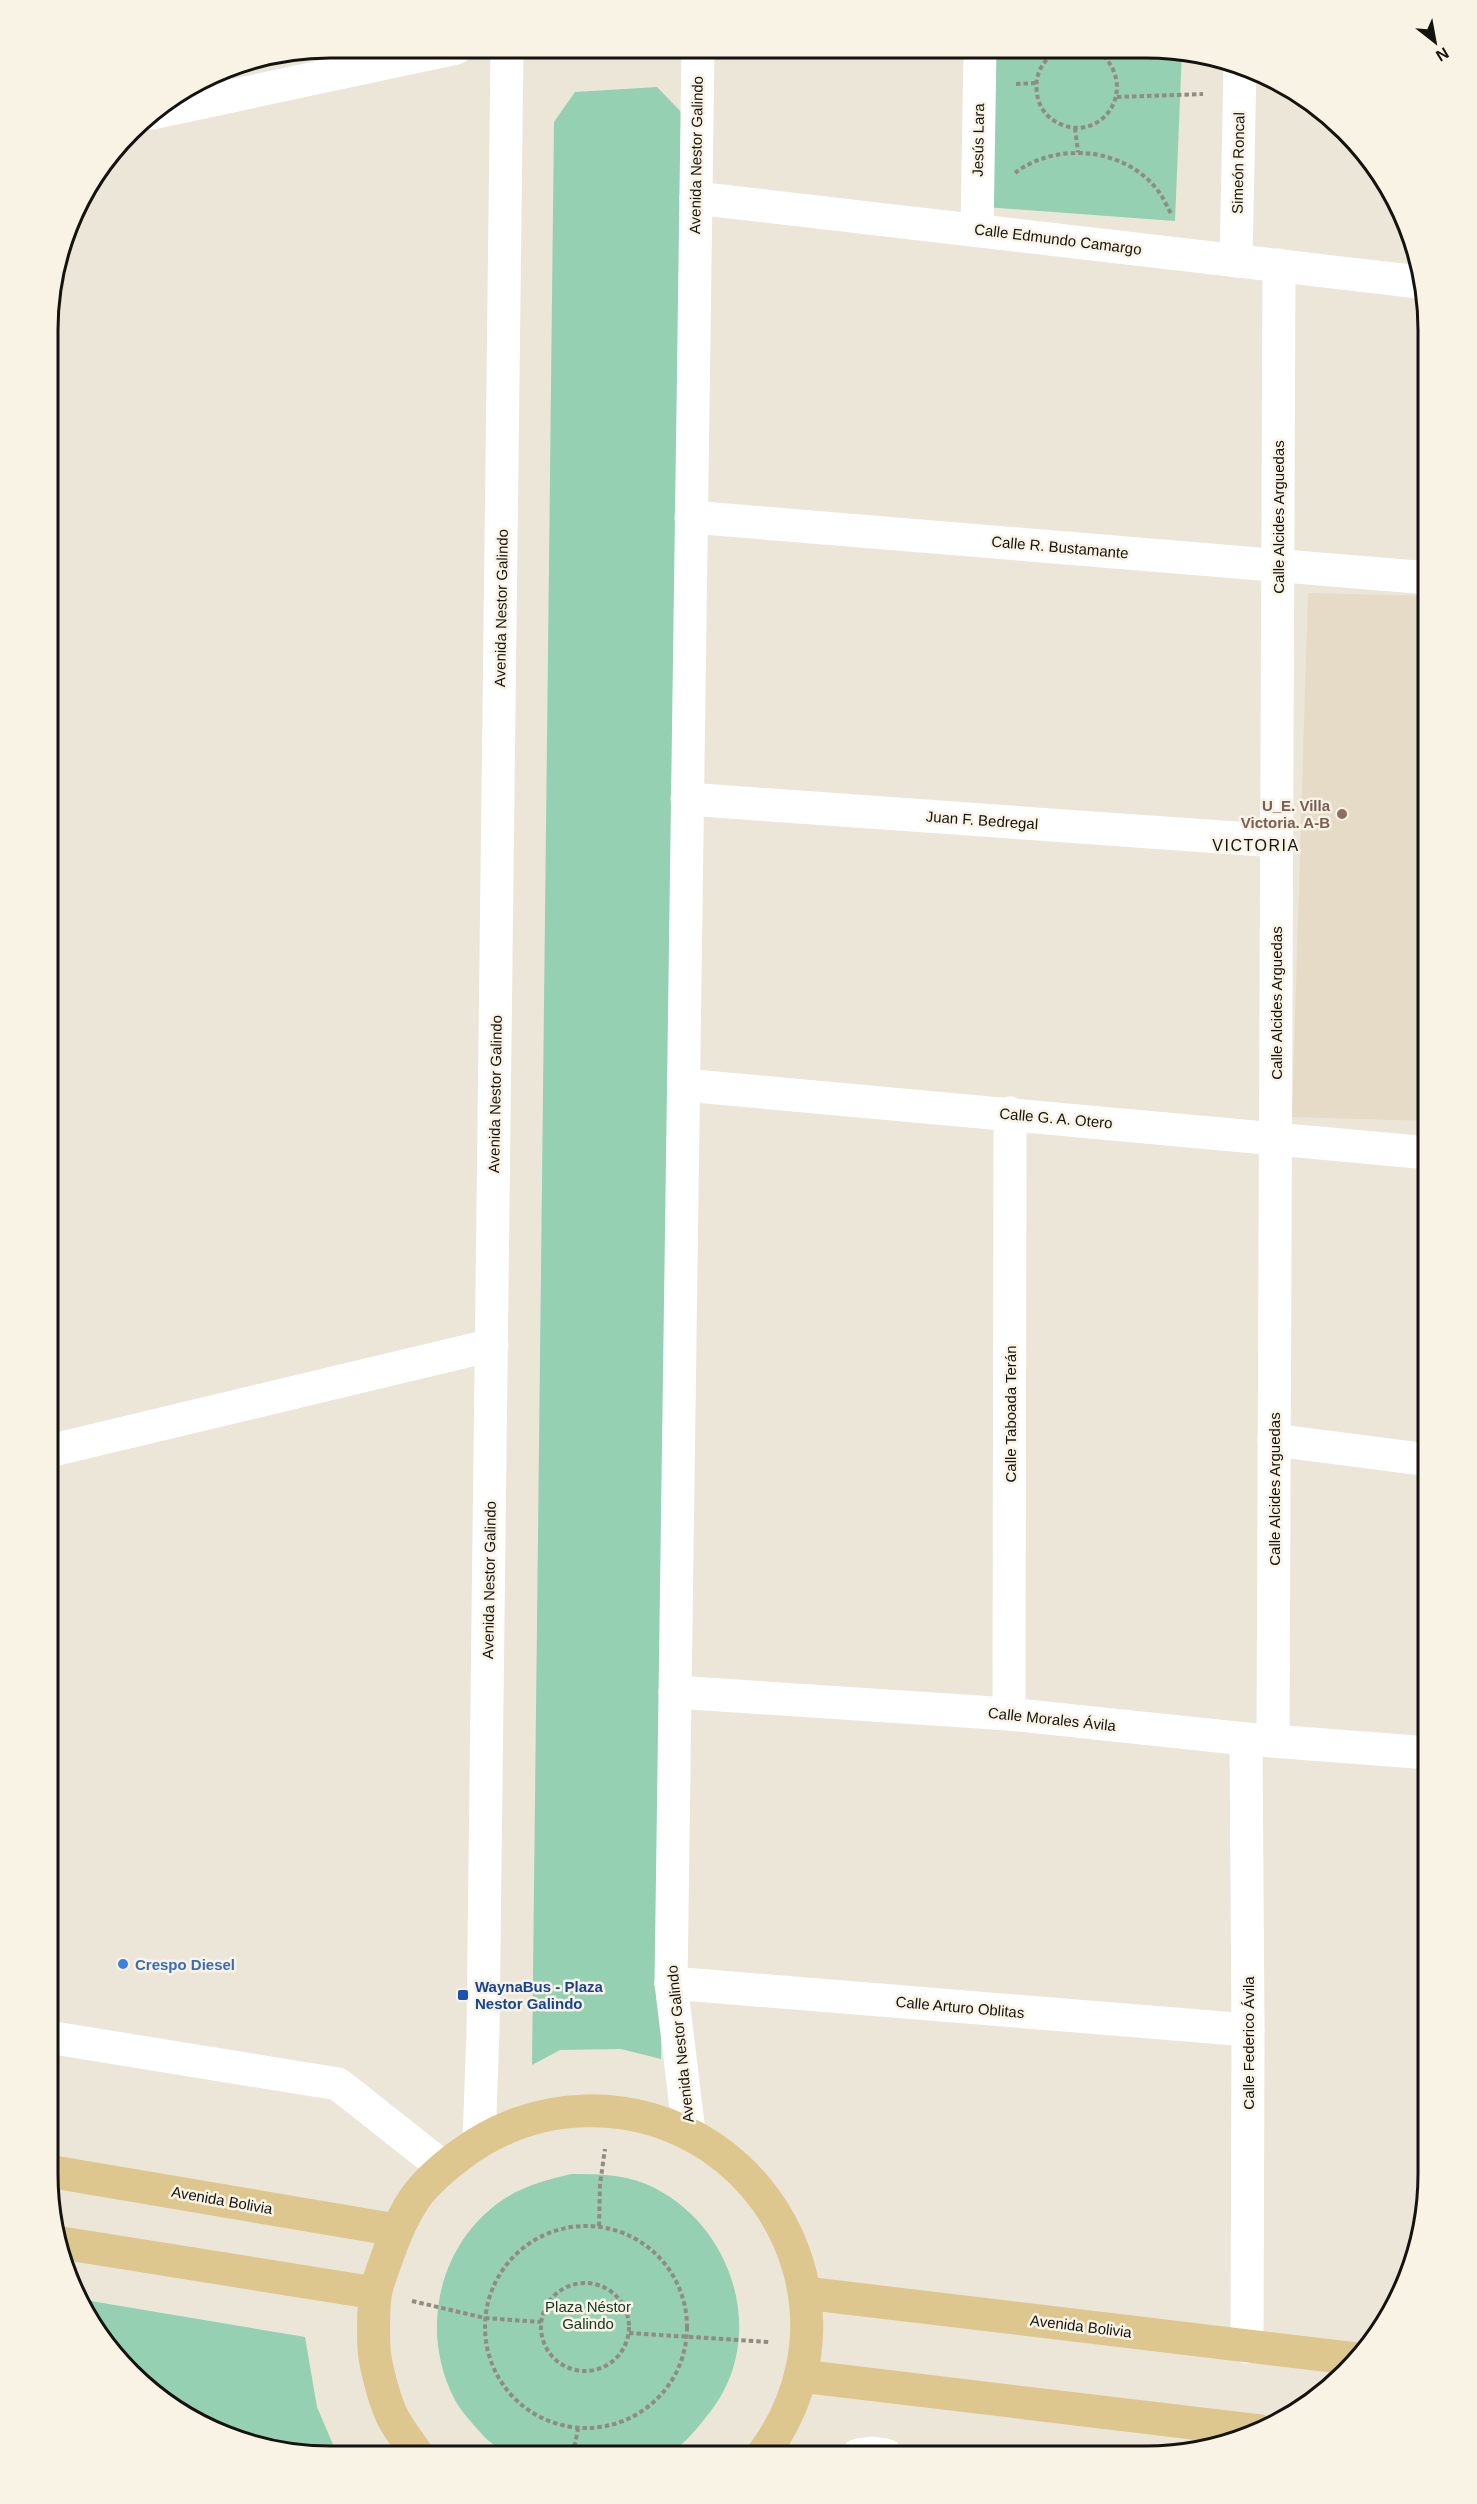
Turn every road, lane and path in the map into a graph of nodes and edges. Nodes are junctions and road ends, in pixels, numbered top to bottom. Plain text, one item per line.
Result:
1 (392, 58) edge
2 (507, 58) edge
3 (698, 58) edge
4 (980, 58) edge
5 (1047, 58) edge
6 (1107, 58) edge
7 (1240, 80) edge
8 (220, 85) edge
9 (190, 97) edge
10 (1117, 97) junction
11 (1075, 128) junction
12 (1078, 152) junction
13 (1009, 178) dead end
14 (696, 198) junction
15 (1175, 221) dead end
16 (977, 230) junction
17 (1236, 261) junction
18 (1279, 265) junction
19 (1414, 281) edge
20 (691, 517) junction
21 (1278, 565) junction
22 (1418, 577) edge
23 (687, 799) junction
24 (1277, 841) junction
25 (684, 1085) junction
26 (1010, 1113) junction
27 (1276, 1139) junction
28 (1418, 1153) edge
29 (492, 1345) junction
30 (1274, 1440) junction
31 (58, 1449) edge
32 (1418, 1459) edge
33 (675, 1692) junction
34 (1009, 1714) junction
35 (1260, 1740) junction
36 (1418, 1752) edge
37 (671, 1983) junction
38 (1248, 2030) junction
39 (58, 2039) edge
40 (610, 2110) junction
41 (689, 2132) junction
42 (479, 2140) junction
43 (443, 2167) junction
44 (58, 2173) edge
45 (599, 2226) junction
46 (396, 2230) junction
47 (68, 2244) edge
48 (375, 2293) junction
49 (805, 2293) junction
50 (485, 2318) junction
51 (541, 2322) junction
52 (629, 2333) junction
53 (688, 2338) junction
54 (807, 2344) junction
55 (1247, 2347) junction
56 (1347, 2358) edge
57 (801, 2376) junction
58 (578, 2429) junction
59 (1241, 2429) edge
60 (412, 2446) edge
61 (575, 2446) edge
62 (769, 2446) edge

1 - 8 street
2 - 29 street, Avenida Nestor Galindo
3 - 14 street, Avenida Nestor Galindo
4 - 16 street, Jesús Lara
5 - 11 path
6 - 10 path
7 - 10 path
7 - 17 street, Simeón Roncal
8 - 9 street
10 - 11 path
11 - 12 path
12 - 13 path
12 - 15 path
14 - 16 street, Calle Edmundo Camargo
14 - 20 street, Avenida Nestor Galindo
16 - 17 street, Calle Edmundo Camargo
17 - 18 street, Calle Edmundo Camargo
18 - 19 street, Calle Edmundo Camargo
18 - 21 street, Calle Alcides Arguedas
20 - 21 street, Calle R. Bustamante
20 - 23 street, Avenida Nestor Galindo
21 - 22 street, Calle R. Bustamante
21 - 24 street, Calle Alcides Arguedas
23 - 24 street, Juan F. Bedregal
23 - 25 street, Avenida Nestor Galindo
24 - 27 street, Calle Alcides Arguedas
25 - 26 street, Calle G. A. Otero
25 - 33 street, Avenida Nestor Galindo
26 - 27 street, Calle G. A. Otero
26 - 34 street, Calle Taboada Terán
27 - 28 street, Calle G. A. Otero
27 - 30 street, Calle Alcides Arguedas
29 - 31 street
29 - 42 street, Avenida Nestor Galindo
30 - 32 street
30 - 35 street, Calle Alcides Arguedas
33 - 34 street, Calle Morales Ávila
33 - 37 street, Avenida Nestor Galindo
34 - 35 street, Calle Morales Ávila
35 - 36 street, Calle Morales Ávila
35 - 38 street, Calle Federico Ávila
37 - 38 street, Calle Arturo Oblitas
37 - 41 street, Avenida Nestor Galindo
38 - 55 street, Calle Federico Ávila
39 - 43 street
40 - 41 main road
40 - 42 main road
40 - 45 path
41 - 49 main road
42 - 43 main road
43 - 46 main road
44 - 46 main road, Avenida Bolivia
45 - 50 path
45 - 53 path
46 - 48 main road
47 - 48 main road
48 - 50 path
48 - 60 main road
49 - 54 main road
49 - 55 main road, Avenida Bolivia
50 - 51 path
50 - 58 path
51 - 52 path
51 - 52 path
52 - 53 path
53 - 54 path
53 - 58 path
54 - 57 main road
55 - 56 main road, Avenida Bolivia
57 - 59 main road
57 - 62 main road
58 - 61 path

